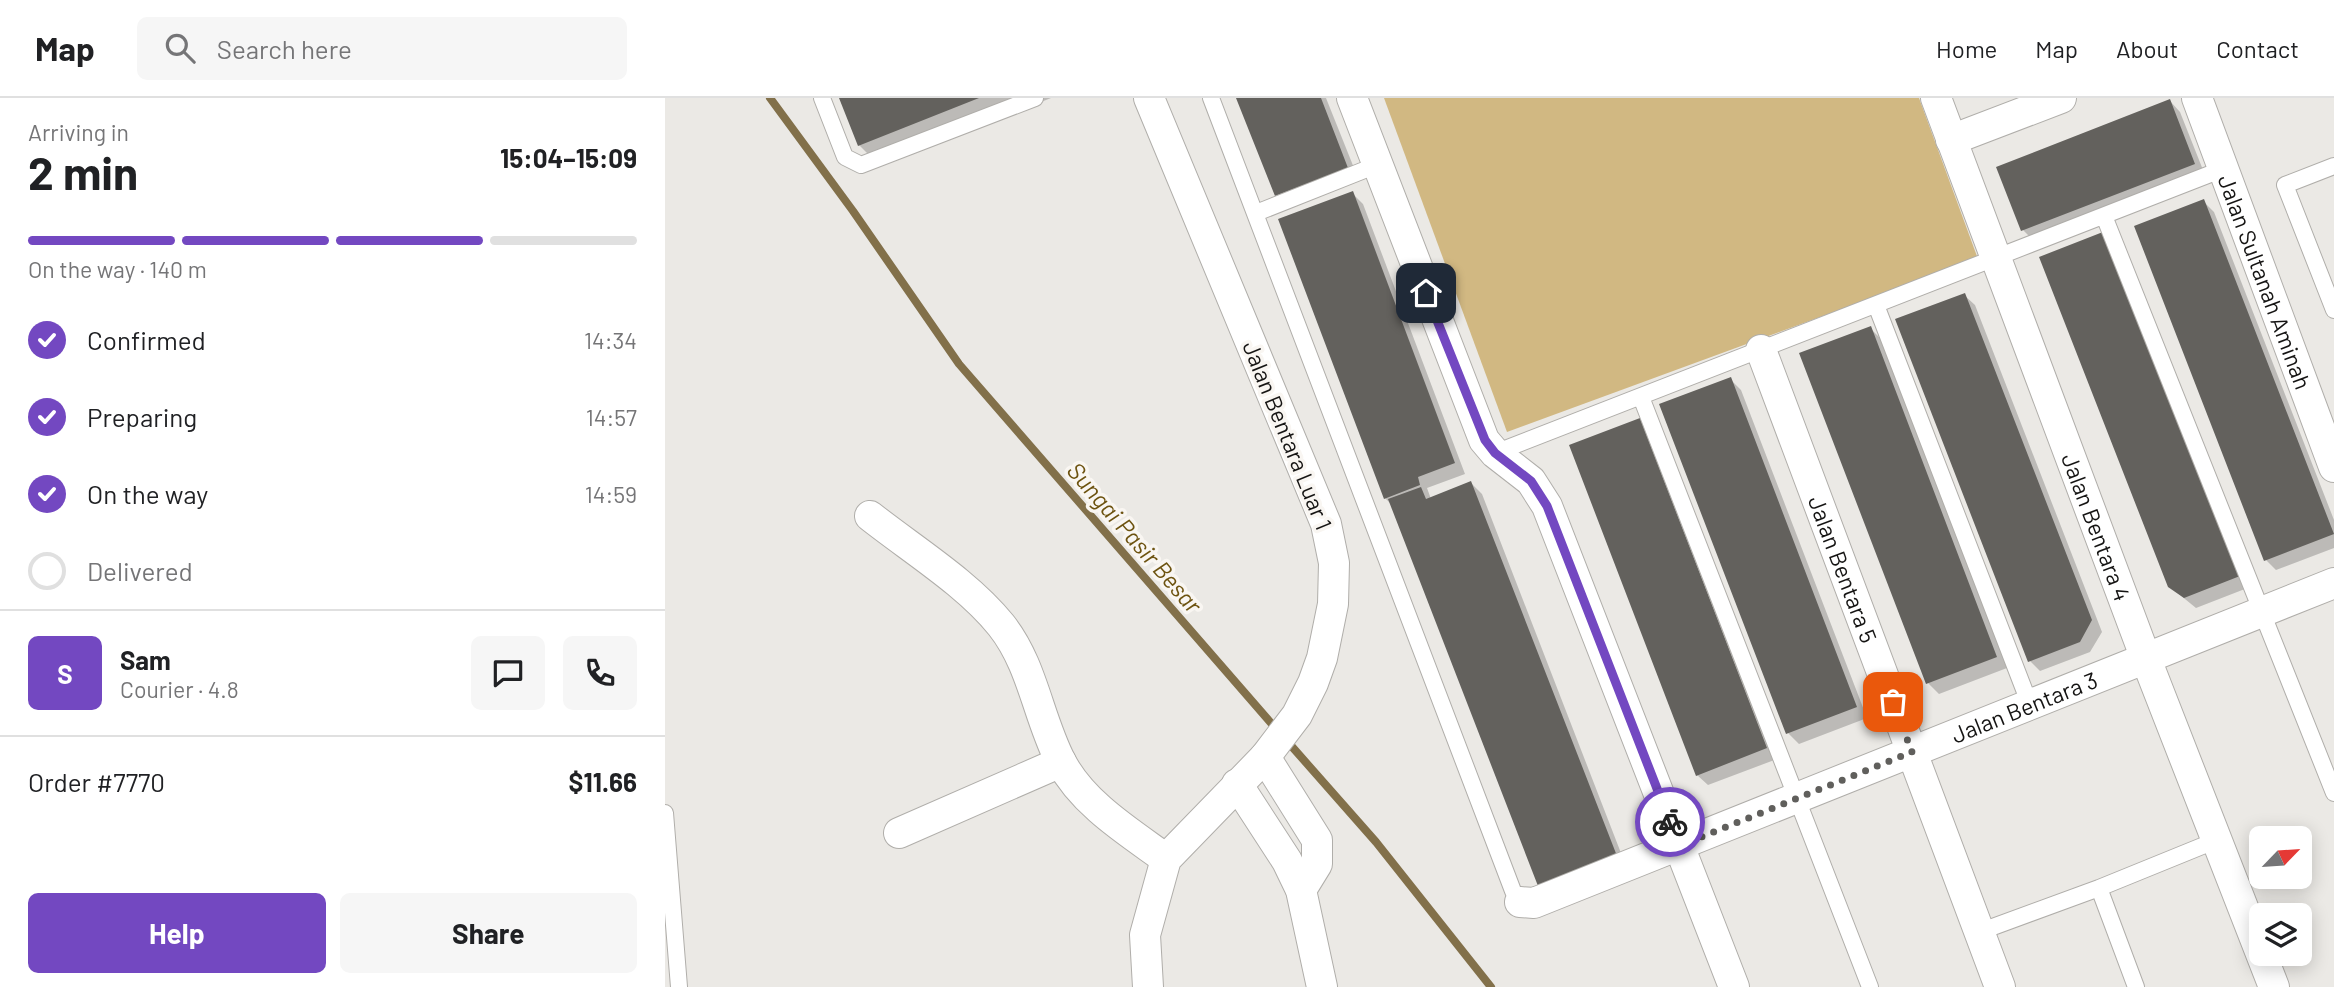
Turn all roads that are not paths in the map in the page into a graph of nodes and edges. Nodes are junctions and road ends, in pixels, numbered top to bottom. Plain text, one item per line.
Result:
1 (821, 98) edge
2 (1035, 98) edge
3 (1149, 98) edge
4 (1211, 98) edge
5 (1352, 98) edge
6 (1936, 98) edge
7 (2061, 98) edge
8 (2197, 98) edge
9 (1951, 140) junction
10 (1377, 165) junction
11 (2334, 166) edge
12 (2223, 169) junction
13 (1256, 213) junction
14 (2104, 216) junction
15 (1995, 259) junction
16 (1877, 305) junction
17 (2334, 310) edge
18 (1761, 350) junction
19 (1641, 397) junction
20 (1495, 453) junction
21 (2334, 467) edge
22 (870, 516) dead end
23 (2334, 583) edge
24 (2263, 612) junction
25 (2146, 659) junction
26 (2030, 705) junction
27 (1269, 751) junction
28 (1912, 752) junction
29 (1062, 762) junction
30 (1237, 784) junction
31 (2334, 793) edge
32 (1798, 798) junction
33 (665, 813) edge
34 (899, 833) dead end
35 (2217, 841) junction
36 (1679, 846) junction
37 (1166, 859) junction
38 (2099, 888) junction
39 (1301, 890) junction
40 (1520, 902) joint
41 (1979, 932) junction
42 (679, 987) edge
43 (1148, 987) edge
44 (1322, 987) edge
45 (1734, 987) edge
46 (1870, 987) edge
47 (2000, 987) edge
48 (2136, 987) edge
49 (2274, 987) edge

1 - 2 lane
3 - 27 street, Jalan Bentara Luar 1
4 - 13 lane
5 - 10 street
6 - 9 street, Jalan Bentara 4
7 - 9 street
8 - 12 street, Jalan Sultanah Aminah
9 - 15 street, Jalan Bentara 4
10 - 13 lane
10 - 20 street
11 - 17 lane
12 - 14 lane
12 - 21 street, Jalan Sultanah Aminah
13 - 40 lane
14 - 15 lane
14 - 24 lane
15 - 16 lane
15 - 25 street, Jalan Bentara 4
16 - 18 lane
16 - 26 lane
18 - 19 lane
18 - 28 street, Jalan Bentara 5
19 - 20 lane
19 - 32 lane
20 - 36 street
22 - 29 street
23 - 24 street, Jalan Bentara 3
24 - 25 street, Jalan Bentara 3
24 - 31 lane
25 - 26 street, Jalan Bentara 3
25 - 35 street, Jalan Bentara 4
26 - 28 street, Jalan Bentara 3
27 - 30 street, Jalan Bentara Luar 1
27 - 39 street
28 - 32 street, Jalan Bentara 3
28 - 41 street, Jalan Bentara 5
29 - 34 street
29 - 37 street
30 - 37 street, Jalan Bentara Luar 1
30 - 39 street
32 - 36 street, Jalan Bentara 3
32 - 46 lane
33 - 42 lane
35 - 38 lane
35 - 49 street, Jalan Bentara 4
36 - 40 street, Jalan Bentara 3
36 - 45 street
37 - 43 street
38 - 41 lane
38 - 48 lane
39 - 44 street
41 - 47 street, Jalan Bentara 5

